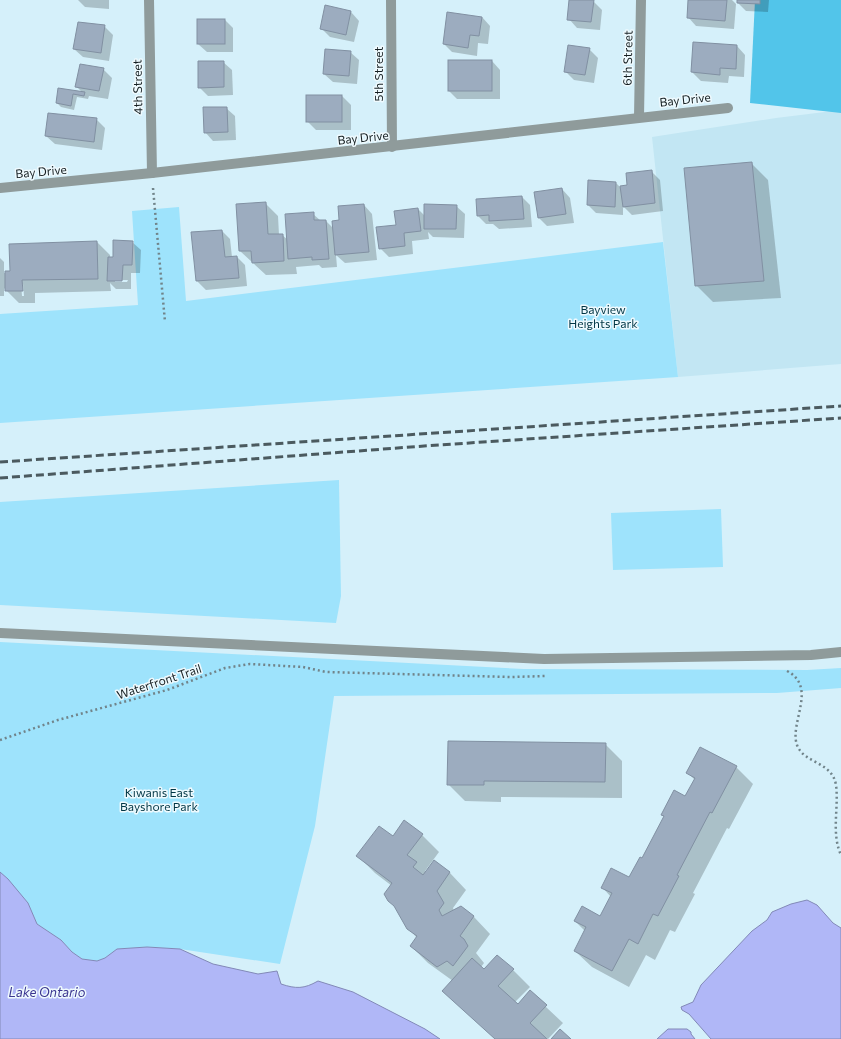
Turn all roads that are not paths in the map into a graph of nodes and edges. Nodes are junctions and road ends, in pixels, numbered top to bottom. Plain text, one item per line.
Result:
1 (149, 0) edge
2 (391, 0) edge
3 (641, 0) edge
4 (728, 108) dead end
5 (639, 117) junction
6 (392, 147) junction
7 (152, 173) junction
8 (0, 188) edge
9 (0, 633) edge
10 (841, 652) edge

1 - 7 street, 4th Street
2 - 6 street, 5th Street
3 - 5 street, 6th Street
4 - 5 street, Bay Drive
5 - 6 street, Bay Drive
6 - 7 street, Bay Drive
7 - 8 street, Bay Drive
9 - 10 street

